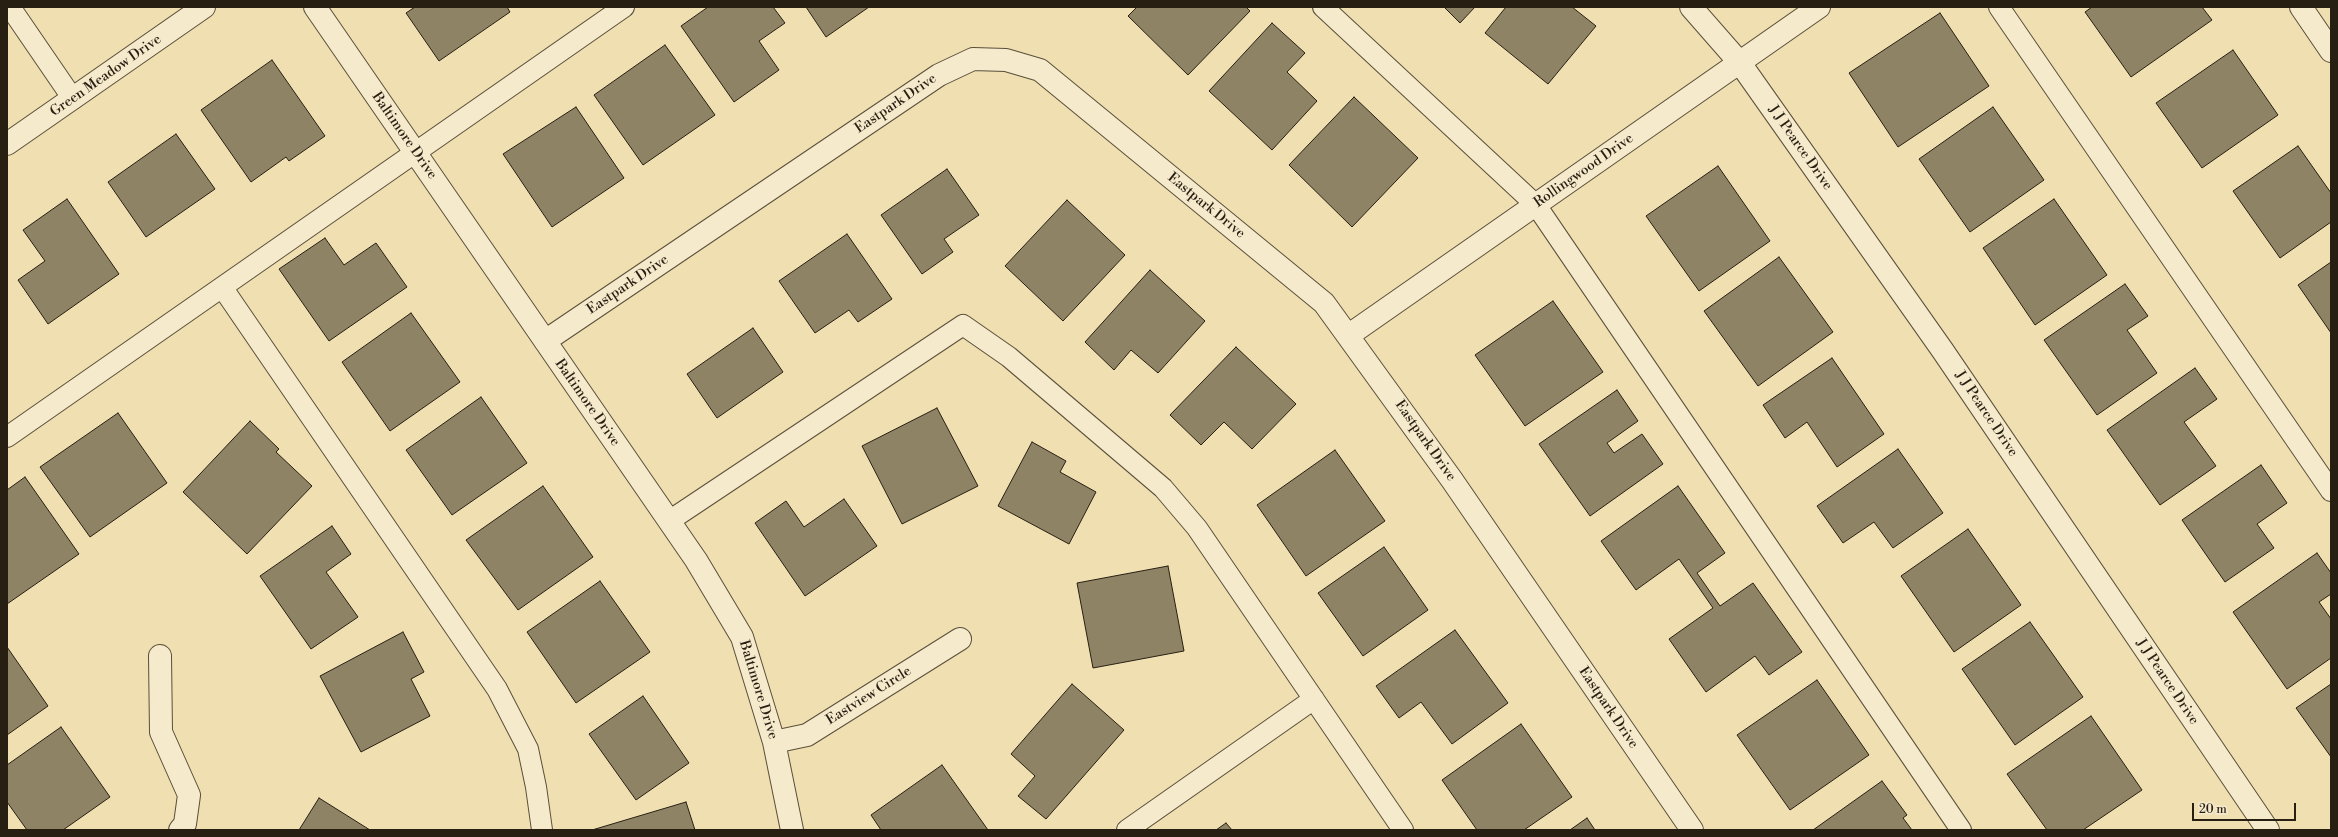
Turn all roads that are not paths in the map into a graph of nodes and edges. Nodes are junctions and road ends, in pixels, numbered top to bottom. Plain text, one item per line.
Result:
1 (10, 7) edge
2 (204, 7) edge
3 (315, 7) edge
4 (624, 7) edge
5 (1323, 7) edge
6 (1691, 7) edge
7 (1819, 7) edge
8 (1999, 7) edge
9 (2301, 7) edge
10 (2331, 51) edge
11 (1740, 63) junction
12 (72, 99) junction
13 (7, 144) edge
14 (415, 152) junction
15 (1536, 205) junction
16 (222, 287) junction
17 (1349, 335) junction
18 (545, 342) junction
19 (7, 437) edge
20 (2331, 491) edge
21 (669, 521) junction
22 (960, 639) dead end
23 (160, 656) dead end
24 (1314, 699) junction
25 (774, 742) junction
26 (180, 830) edge
27 (542, 830) edge
28 (792, 830) edge
29 (1127, 830) edge
30 (1403, 830) edge
31 (1692, 830) edge
32 (1961, 830) edge
33 (2268, 830) edge

1 - 12 lane
2 - 12 street, Green Meadow Drive
3 - 14 street, Baltimore Drive
4 - 14 lane
5 - 15 lane
6 - 11 street, J J Pearce Drive
7 - 11 street, Rollingwood Drive
8 - 20 lane
9 - 10 street
11 - 15 street, Rollingwood Drive
11 - 33 street, J J Pearce Drive
12 - 13 street, Green Meadow Drive
14 - 16 lane
14 - 18 street, Baltimore Drive
15 - 17 street, Rollingwood Drive
15 - 32 lane
16 - 19 lane
16 - 27 lane
17 - 18 street, Eastpark Drive
17 - 31 street, Eastpark Drive
18 - 21 street, Baltimore Drive
21 - 24 lane
21 - 25 street, Baltimore Drive
22 - 25 street, Eastview Circle
23 - 26 street
24 - 29 lane
24 - 30 lane
25 - 28 street, Baltimore Drive

